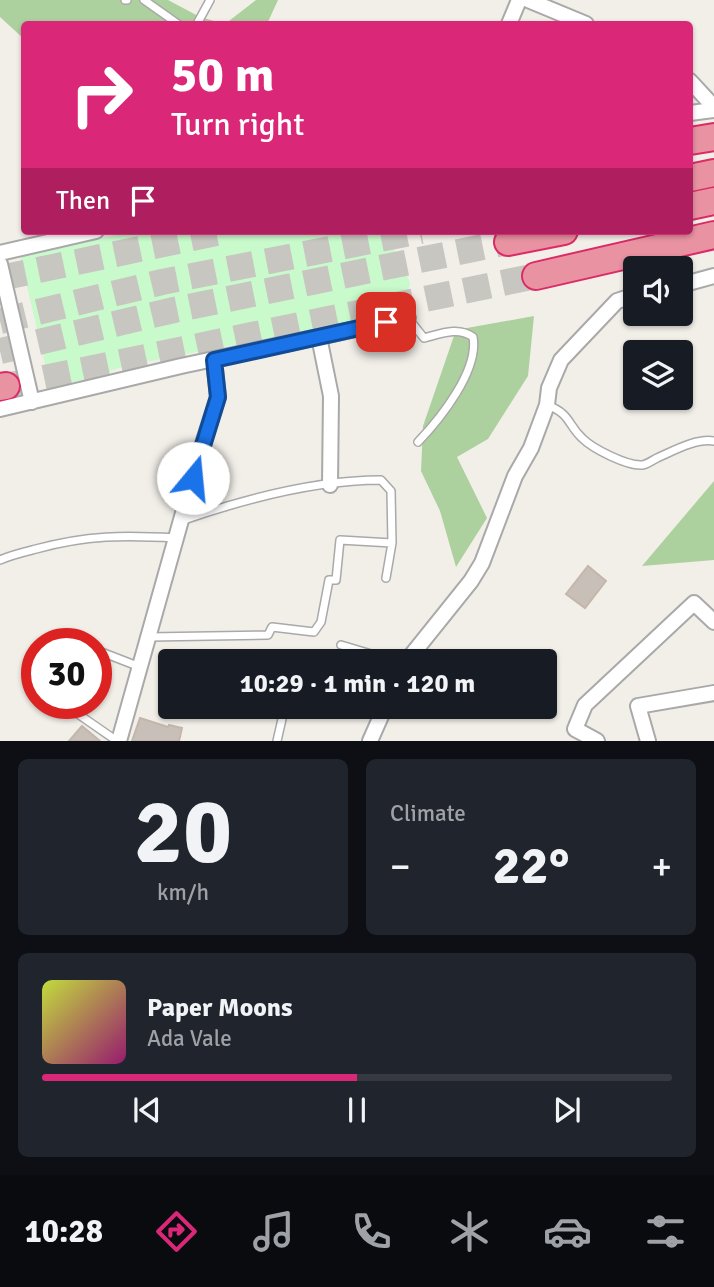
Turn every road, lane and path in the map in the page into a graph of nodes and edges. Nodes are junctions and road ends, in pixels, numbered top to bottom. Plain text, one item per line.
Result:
1 (144, 0) edge
2 (210, 0) edge
3 (519, 0) edge
4 (528, 0) edge
5 (174, 21) edge
6 (199, 21) edge
7 (510, 21) edge
8 (579, 21) edge
9 (693, 85) edge
10 (714, 109) edge
11 (693, 112) edge
12 (714, 137) edge
13 (693, 140) edge
14 (714, 173) edge
15 (693, 177) edge
16 (714, 201) edge
17 (693, 205) edge
18 (79, 235) edge
19 (544, 235) edge
20 (714, 235) edge
21 (508, 242) tunnel mouth
22 (714, 243) edge
23 (0, 253) edge
24 (0, 264) edge
25 (567, 269) junction
26 (536, 276) tunnel mouth
27 (714, 276) edge
28 (693, 282) edge
29 (623, 299) edge
30 (408, 318) joint
31 (320, 337) junction
32 (214, 360) junction
33 (2, 394) edge
34 (32, 402) junction
35 (547, 405) junction
36 (714, 441) edge
37 (418, 442) dead end
38 (330, 485) junction
39 (180, 522) junction
40 (176, 538) junction
41 (392, 543) junction
42 (0, 561) edge
43 (386, 578) dead end
44 (714, 622) edge
45 (149, 637) junction
46 (341, 645) dead end
47 (354, 649) edge
48 (416, 649) edge
49 (112, 656) edge
50 (141, 667) junction
51 (714, 694) edge
52 (86, 719) edge
53 (282, 719) dead end
54 (380, 719) edge
55 (118, 741) edge
56 (277, 741) edge
57 (370, 741) edge
58 (597, 741) edge
59 (648, 741) edge

1 - 5 lane
2 - 6 lane
3 - 7 street
4 - 8 street
9 - 10 street
10 - 11 street
12 - 13 highway
14 - 15 highway
16 - 17 highway
18 - 23 street
19 - 21 highway
20 - 25 highway
22 - 25 highway
24 - 34 street
25 - 26 highway
27 - 28 street
29 - 35 street
30 - 31 street
30 - 37 lane
31 - 32 street
31 - 38 street
32 - 34 street
32 - 39 street
33 - 34 street
35 - 36 lane
35 - 48 street
38 - 39 lane
38 - 41 lane
39 - 40 street
40 - 42 lane
40 - 45 street
41 - 43 lane
41 - 45 lane
44 - 58 street
45 - 50 street
46 - 47 lane
49 - 50 lane
50 - 55 street
51 - 59 street
52 - 55 lane
53 - 56 lane
54 - 57 street

